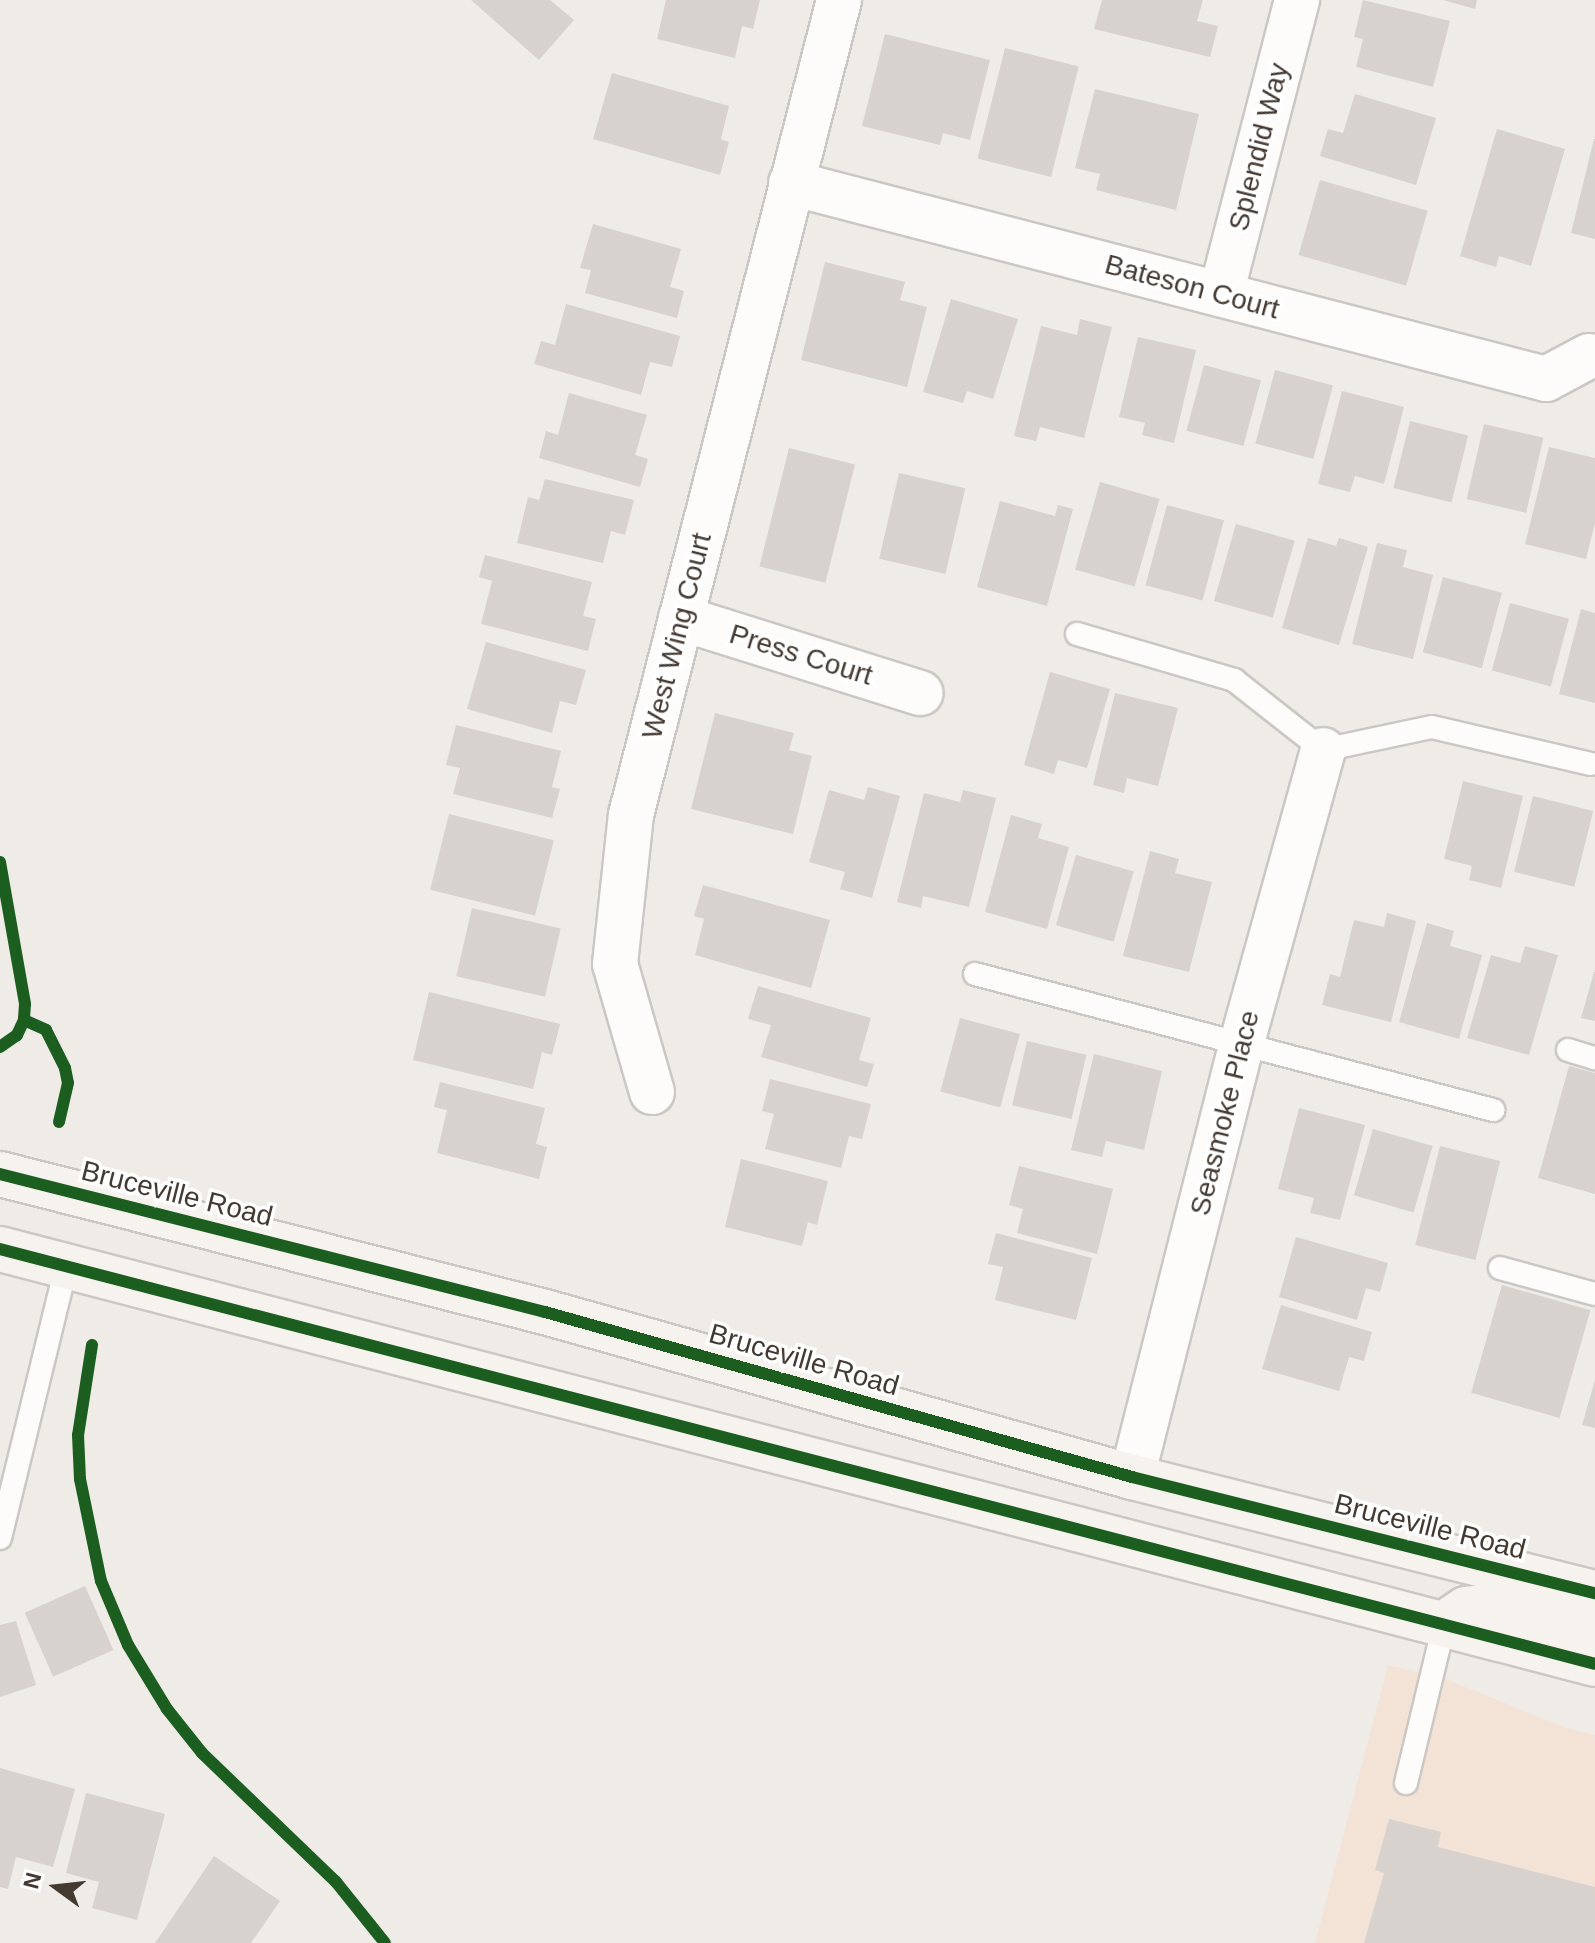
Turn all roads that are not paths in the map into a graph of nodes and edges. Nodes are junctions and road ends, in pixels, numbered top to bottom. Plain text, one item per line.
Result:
1 (839, 0) edge
2 (1297, 0) edge
3 (791, 183) junction
4 (1221, 294) junction
5 (1589, 356) dead end
6 (681, 618) junction
7 (1077, 634) dead end
8 (921, 693) dead end
9 (1323, 750) junction
10 (1591, 764) dead end
11 (975, 974) dead end
12 (1241, 1046) junction
13 (1568, 1050) dead end
14 (1595, 1058) edge
15 (652, 1092) dead end
16 (1493, 1110) dead end
17 (0, 1174) edge
18 (0, 1249) edge
19 (66, 1267) junction
20 (1500, 1268) dead end
21 (1595, 1294) edge
22 (1132, 1477) junction
23 (0, 1538) edge
24 (1595, 1593) edge
25 (1444, 1625) junction
26 (1595, 1627) edge
27 (1595, 1664) edge
28 (1406, 1783) dead end

1 - 3 street, West Wing Court
2 - 4 street, Splendid Way
3 - 4 street, Bateson Court
3 - 6 street, West Wing Court
4 - 5 street, Bateson Court
6 - 8 street, Press Court
6 - 15 street, West Wing Court
7 - 9 lane
9 - 10 lane
9 - 12 street, Seasmoke Place
11 - 12 lane
12 - 16 lane
12 - 22 street, Seasmoke Place
13 - 14 lane
17 - 22 main road, Bruceville Road
18 - 19 main road
19 - 23 lane
19 - 25 main road
20 - 21 lane
22 - 24 main road, Bruceville Road
25 - 26 main road
25 - 27 main road
25 - 28 lane

